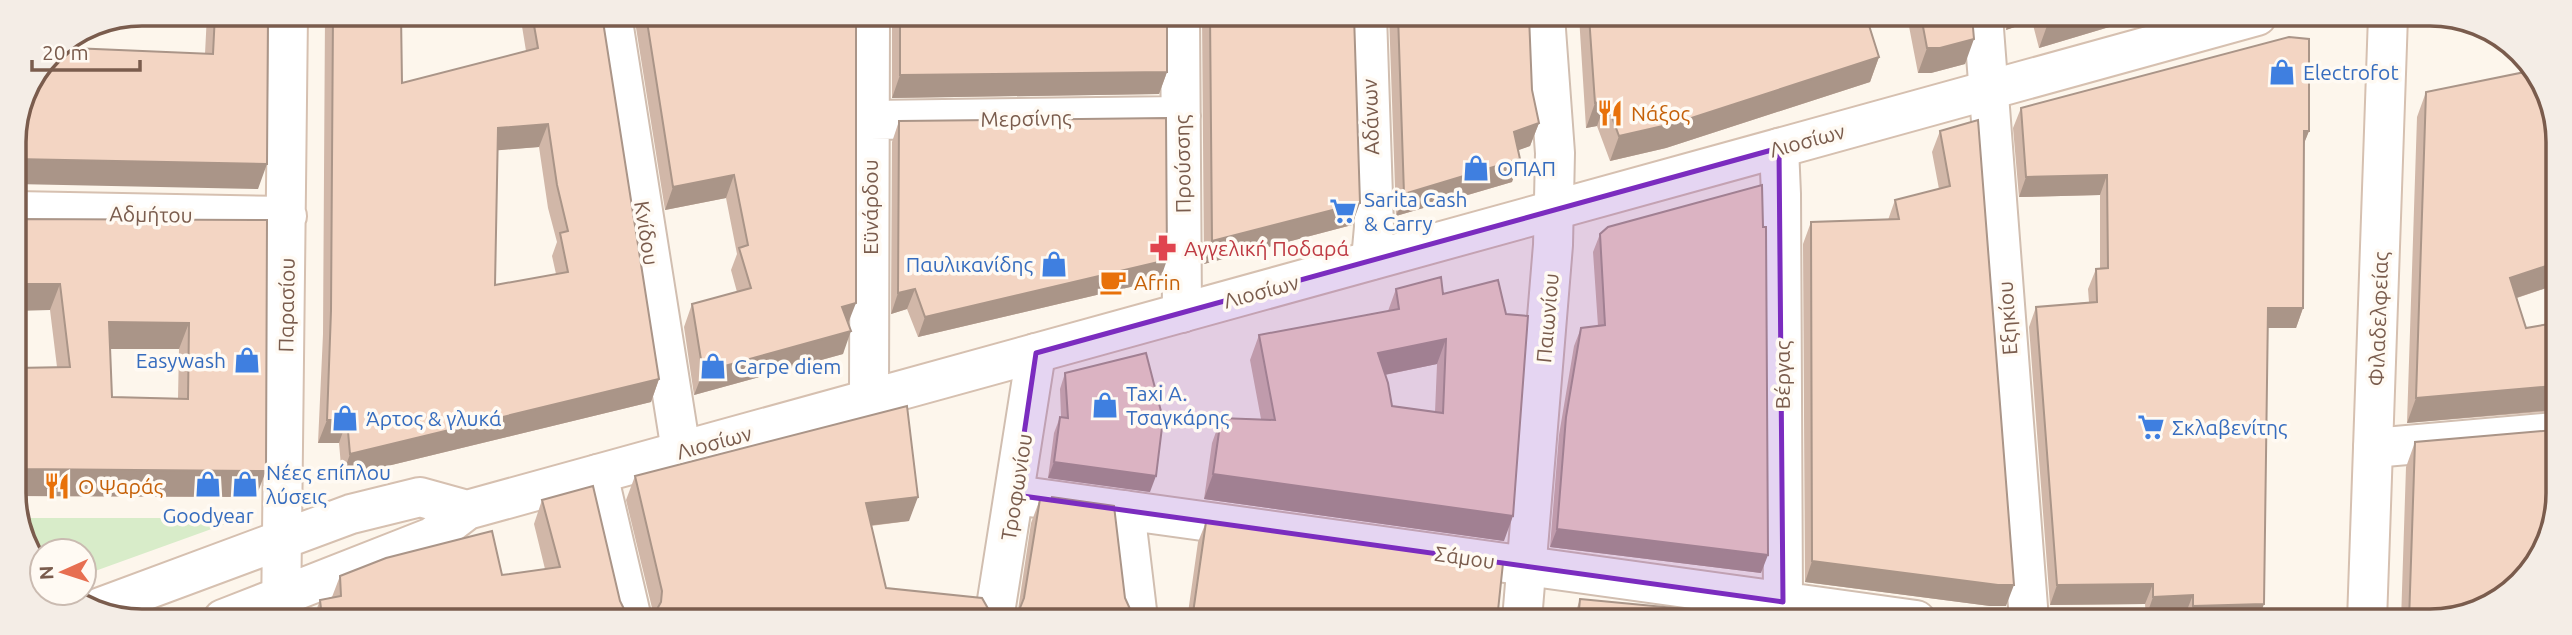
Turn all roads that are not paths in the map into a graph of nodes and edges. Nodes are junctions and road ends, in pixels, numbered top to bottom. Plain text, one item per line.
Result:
1 (288, 26) edge
2 (614, 26) edge
3 (870, 26) edge
4 (1180, 26) edge
5 (1367, 26) edge
6 (1546, 26) edge
7 (1984, 26) edge
8 (2221, 26) edge
9 (2388, 26) edge
10 (1988, 90) junction
11 (1181, 116) junction
12 (870, 120) junction
13 (1779, 148) junction
14 (1554, 210) junction
15 (26, 211) edge
16 (287, 216) junction
17 (1371, 260) junction
18 (1182, 313) junction
19 (1036, 353) junction
20 (869, 400) junction
21 (2546, 433) edge
22 (2373, 448) junction
23 (681, 451) junction
24 (598, 474) junction
25 (1015, 495) junction
26 (467, 510) junction
27 (1125, 510) junction
28 (283, 540) junction
29 (1526, 566) junction
30 (1783, 602) junction
31 (109, 604) edge
32 (282, 607) edge
33 (630, 609) edge
34 (996, 609) edge
35 (1137, 609) edge
36 (1523, 609) edge
37 (1835, 609) edge
38 (2028, 609) edge
39 (2367, 609) edge

1 - 16 street, Παρασίου
2 - 23 street, Κνίδου
3 - 12 street, Εϋνάρδου
4 - 11 street, Προύσσης
5 - 17 street, Αδάνων
6 - 14 street, Παιωνίου
7 - 10 street, Εξηκίου
8 - 10 street, Λιοσίων
9 - 22 street, Φιλαδελφείας
10 - 13 street, Λιοσίων
10 - 38 street, Εξηκίου
11 - 12 street, Μερσίνης
11 - 18 street, Προύσσης
12 - 20 street, Εϋνάρδου
13 - 14 street, Λιοσίων
13 - 30 street, Βέργας
14 - 17 street, Λιοσίων
14 - 29 street, Παιωνίου
15 - 16 street, Αδμήτου
16 - 28 street, Παρασίου
17 - 18 street, Λιοσίων
18 - 19 street, Λιοσίων
19 - 20 street, Λιοσίων
19 - 25 street, Τροφωνίου
20 - 23 street, Λιοσίων
21 - 22 street
22 - 39 street, Φιλαδελφείας
23 - 24 street, Λιοσίων
24 - 26 street, Λιοσίων
24 - 33 street
25 - 27 street, Σάμου
25 - 34 street, Τροφωνίου
26 - 28 street, Λιοσίων
26 - 32 street, Λιοσίων
27 - 29 street, Σάμου
27 - 35 street
28 - 31 street, Λιοσίων
28 - 32 street, Παρασίου
29 - 30 street, Σάμου
29 - 36 street, Παιωνίου
30 - 37 street, Σάμου

